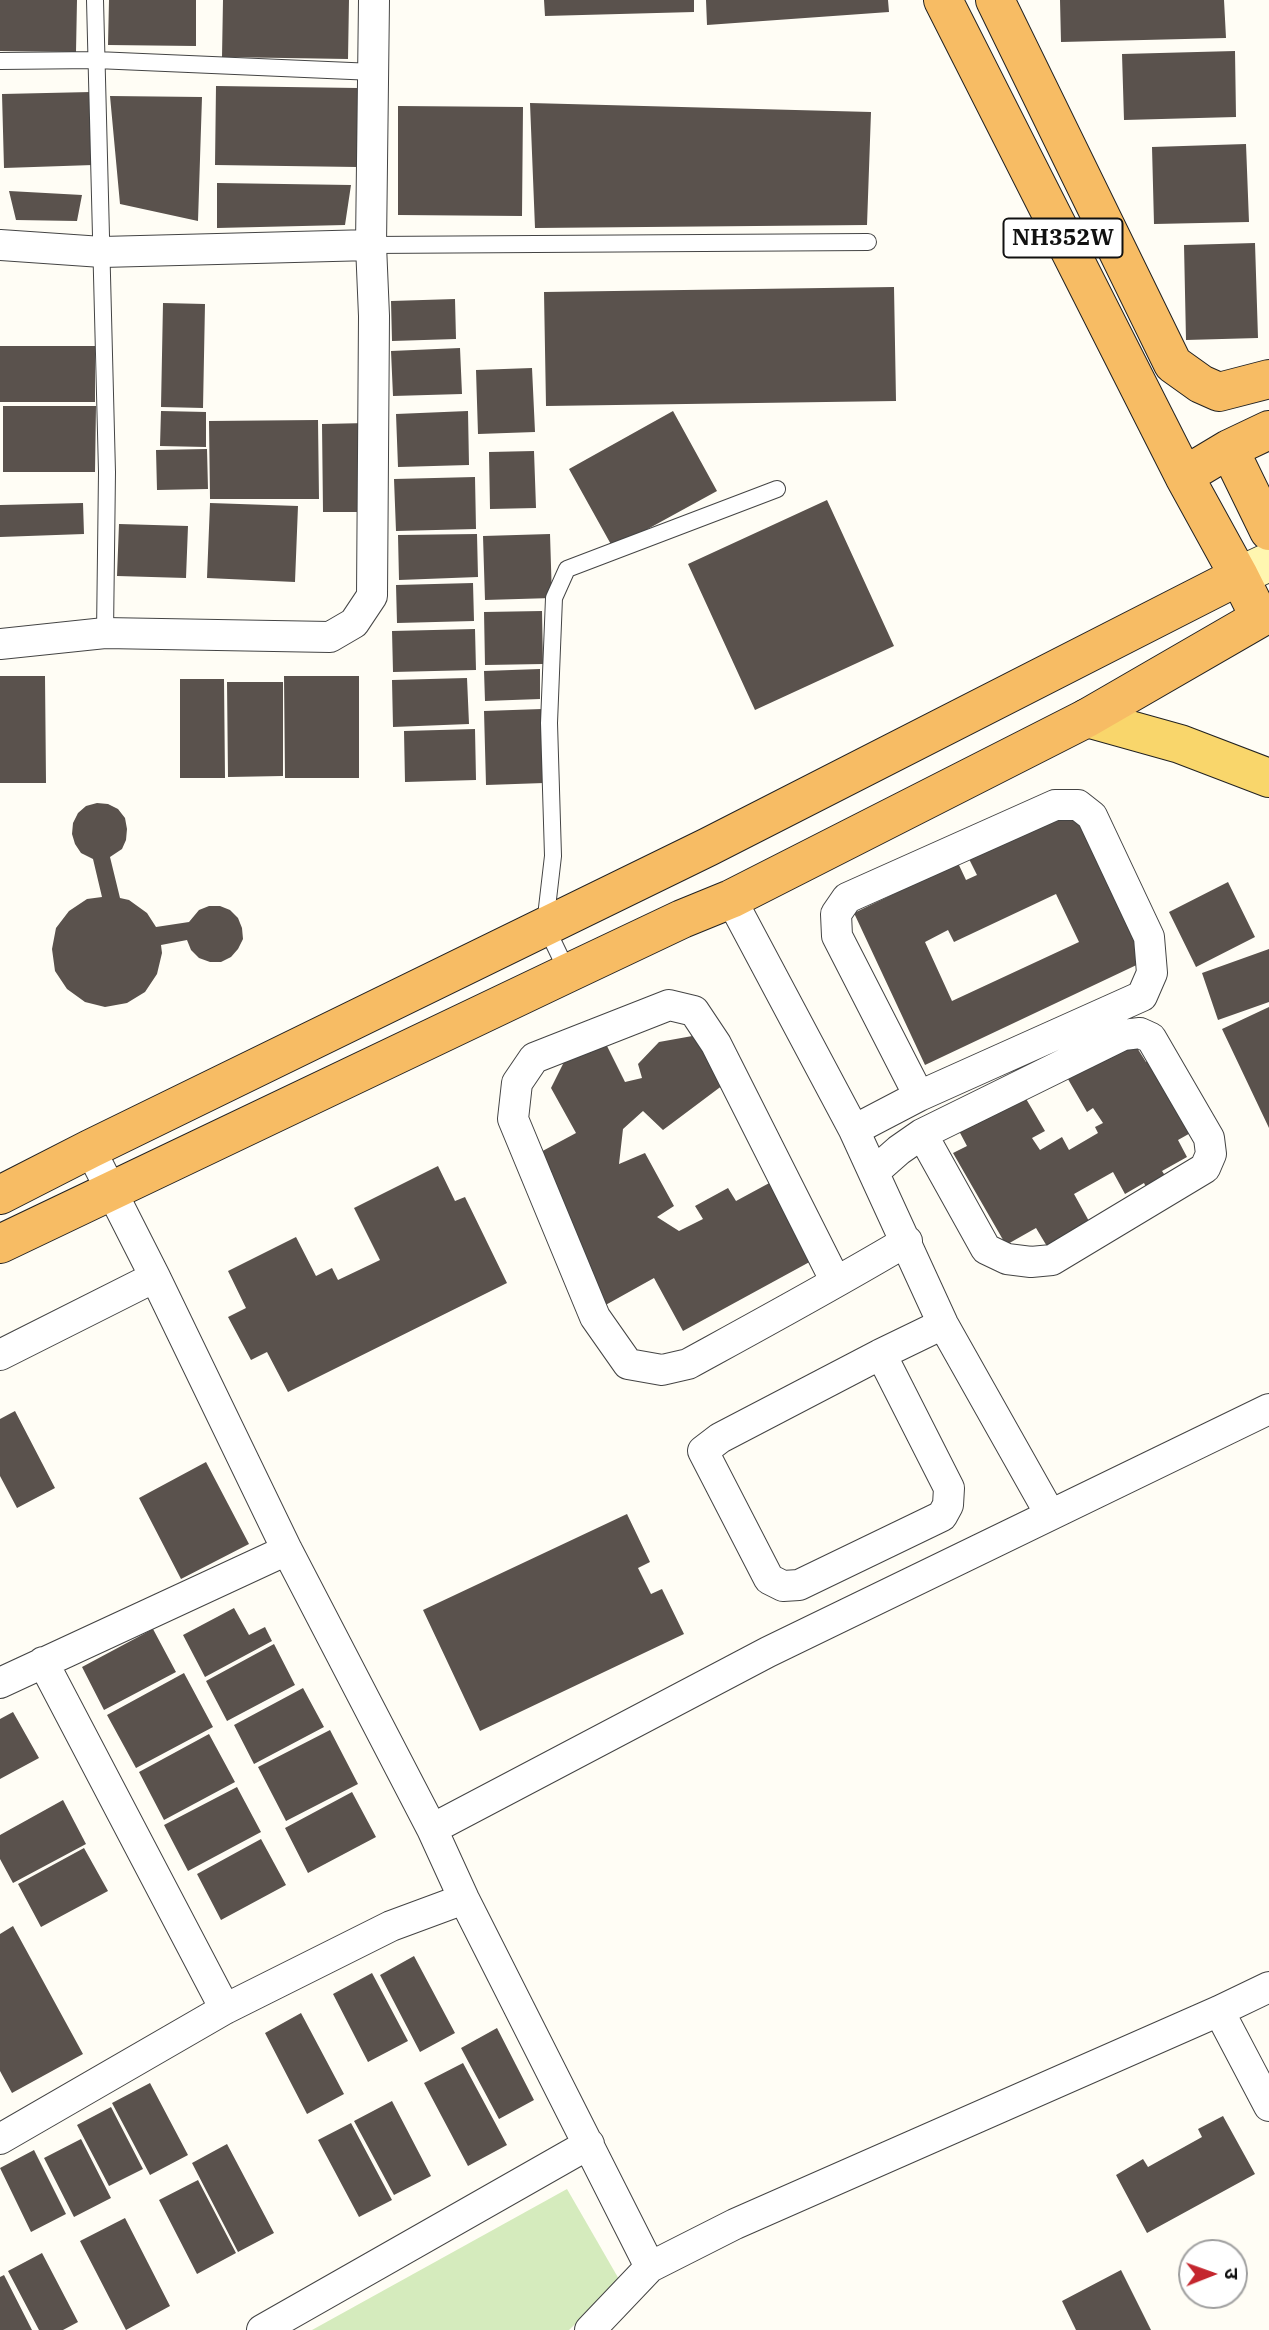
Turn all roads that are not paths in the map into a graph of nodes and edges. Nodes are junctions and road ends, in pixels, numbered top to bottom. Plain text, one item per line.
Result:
1 (95, 0) edge
2 (374, 0) edge
3 (943, 0) edge
4 (995, 0) edge
5 (96, 60) junction
6 (0, 61) edge
7 (374, 72) junction
8 (868, 242) dead end
9 (0, 245) edge
10 (371, 245) junction
11 (102, 252) junction
12 (1269, 379) edge
13 (1269, 430) edge
14 (1229, 449) junction
15 (1184, 476) junction
16 (776, 489) dead end
17 (1269, 531) edge
18 (1254, 569) edge
19 (1266, 623) edge
20 (104, 633) junction
21 (0, 644) edge
22 (1087, 718) junction
23 (1269, 778) edge
24 (731, 899) junction
25 (545, 925) junction
26 (568, 972) junction
27 (919, 1096) junction
28 (854, 1130) junction
29 (922, 1134) junction
30 (90, 1149) junction
31 (874, 1172) junction
32 (111, 1192) junction
33 (0, 1195) edge
34 (907, 1241) junction
35 (0, 1244) edge
36 (155, 1277) junction
37 (836, 1282) junction
38 (943, 1324) junction
39 (0, 1354) edge
40 (881, 1354) junction
41 (1269, 1409) edge
42 (1050, 1514) junction
43 (286, 1550) junction
44 (43, 1662) junction
45 (0, 1683) edge
46 (432, 1829) junction
47 (464, 1899) junction
48 (1269, 1987) edge
49 (225, 2009) junction
50 (1219, 2011) junction
51 (1269, 2106) edge
52 (0, 2139) edge
53 (589, 2144) junction
54 (650, 2267) junction
55 (262, 2330) edge
56 (590, 2330) edge

1 - 5 lane
2 - 7 street
3 - 15 highway, NH352W
4 - 12 highway, NH352W
5 - 6 lane
5 - 7 lane
5 - 11 lane
7 - 10 street
8 - 10 lane
9 - 11 street
10 - 11 street
10 - 20 street
11 - 20 lane
13 - 14 highway
14 - 15 highway
14 - 17 highway
15 - 18 highway, NH352W
16 - 25 lane
18 - 19 highway, NH352W
18 - 25 highway
19 - 22 highway
20 - 21 street
22 - 23 main road
22 - 24 highway
24 - 26 highway
24 - 28 street
25 - 26 lane
25 - 30 highway
26 - 32 highway
27 - 27 street
27 - 28 street
28 - 31 street
29 - 29 street
29 - 31 street
30 - 32 street
30 - 33 highway
31 - 34 street
32 - 35 highway
32 - 36 street
34 - 37 street
34 - 38 street
36 - 39 street
36 - 43 street
37 - 37 street
38 - 40 street
38 - 42 street
40 - 40 street
41 - 42 street
42 - 46 street
43 - 44 street
43 - 46 street
44 - 45 street
44 - 49 street
46 - 47 street
47 - 49 street
47 - 53 street
48 - 50 street
49 - 52 street
50 - 51 street
50 - 54 street
53 - 54 street
53 - 55 street
54 - 56 street

